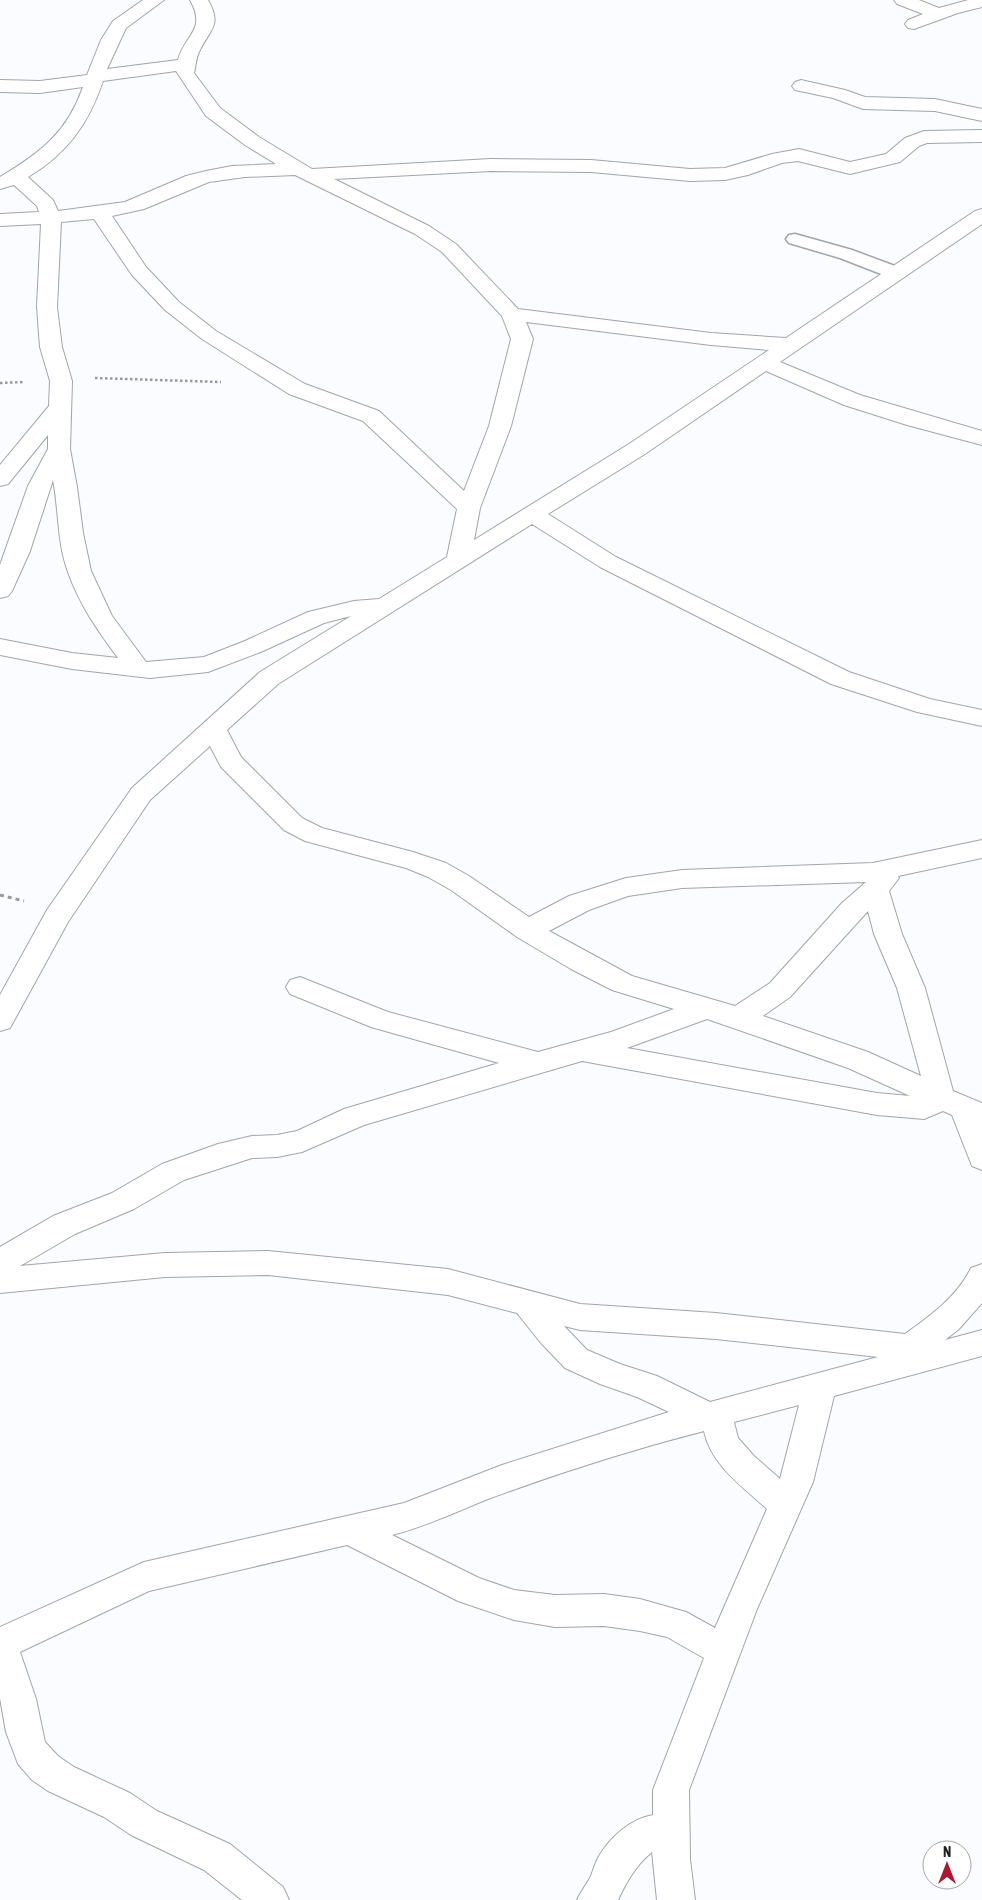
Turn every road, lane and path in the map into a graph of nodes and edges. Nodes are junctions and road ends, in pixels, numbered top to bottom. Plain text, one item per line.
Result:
1 (155, 0) edge
2 (903, 0) edge
3 (203, 1) edge
4 (982, 2) edge
5 (939, 14) junction
6 (914, 24) dead end
7 (187, 64) junction
8 (95, 78) junction
9 (0, 86) edge
10 (801, 86) dead end
11 (982, 115) edge
12 (982, 136) edge
13 (304, 172) junction
14 (8, 180) edge
15 (99, 212) junction
16 (982, 215) edge
17 (51, 217) junction
18 (0, 220) edge
19 (795, 239) dead end
20 (896, 273) junction
21 (512, 314) junction
22 (790, 345) junction
23 (764, 363) junction
24 (60, 378) junction
25 (284, 382) junction
26 (60, 407) junction
27 (982, 438) edge
28 (59, 449) junction
29 (0, 479) edge
30 (469, 508) junction
31 (532, 515) junction
32 (458, 562) junction
33 (0, 591) edge
34 (389, 605) junction
35 (0, 647) edge
36 (138, 668) junction
37 (982, 718) edge
38 (214, 728) junction
39 (982, 849) edge
40 (896, 867) junction
41 (875, 889) junction
42 (527, 930) junction
43 (300, 987) dead end
44 (707, 1008) junction
45 (739, 1018) junction
46 (0, 1021) edge
47 (581, 1051) junction
48 (538, 1062) junction
49 (962, 1107) edge
50 (982, 1158) edge
51 (0, 1262) edge
52 (982, 1277) edge
53 (0, 1280) edge
54 (527, 1303) junction
55 (982, 1343) edge
56 (911, 1348) junction
57 (949, 1352) junction
58 (820, 1386) junction
59 (712, 1415) junction
60 (786, 1505) junction
61 (349, 1530) junction
62 (0, 1644) edge
63 (724, 1652) junction
64 (671, 1829) junction
65 (270, 1900) edge
66 (596, 1900) edge
67 (676, 1900) edge

1 - 8 street
2 - 5 street
3 - 7 street
4 - 5 street
5 - 6 street
7 - 8 street
7 - 13 street
8 - 9 street
8 - 14 street
10 - 11 street
12 - 13 street
13 - 15 street
13 - 21 street
14 - 17 street
15 - 17 street
15 - 25 street
16 - 20 street
17 - 18 street
17 - 24 street
19 - 20 lane
20 - 22 street
21 - 22 street
21 - 30 street
22 - 23 street
23 - 27 street
23 - 31 street
24 - 25 path
24 - 26 street
25 - 30 street
26 - 28 street
26 - 29 street
28 - 33 street
28 - 36 street
30 - 32 street
31 - 32 street
31 - 37 street
32 - 34 street
34 - 36 street
34 - 38 street
35 - 36 street
38 - 42 street
38 - 46 street
39 - 40 street
40 - 41 street
40 - 42 street
41 - 45 street
41 - 49 street
42 - 44 street
43 - 48 street
44 - 45 street
44 - 47 street
45 - 49 street
47 - 48 street
47 - 49 street
48 - 51 street
49 - 50 street
52 - 56 street
53 - 54 street
54 - 56 street
54 - 59 street
55 - 57 street
56 - 57 street
57 - 58 street
58 - 59 street
58 - 60 street
59 - 60 street
59 - 61 street
60 - 63 street
61 - 62 street
61 - 63 street
62 - 65 street
63 - 64 street
64 - 66 street
64 - 67 street

